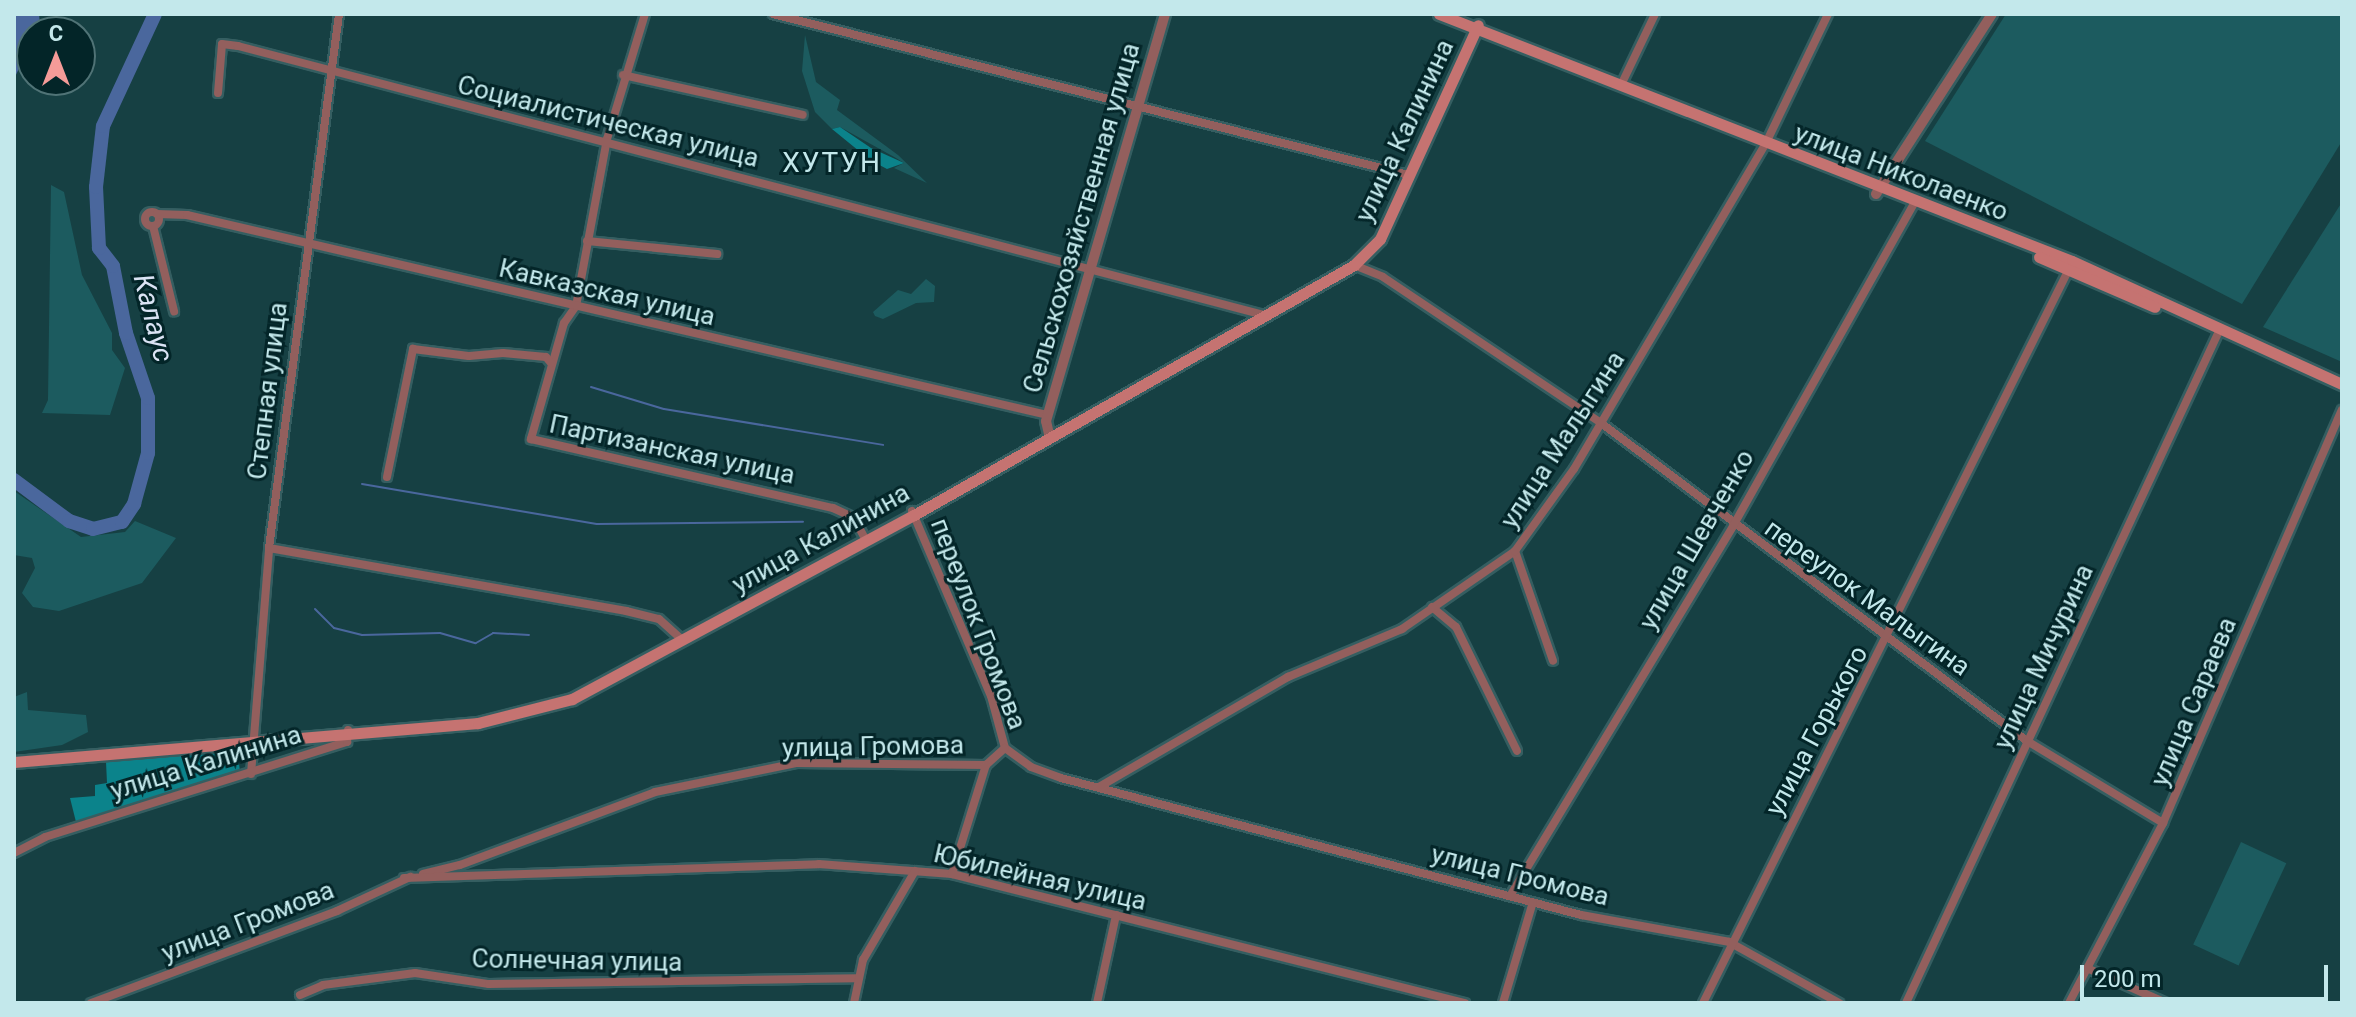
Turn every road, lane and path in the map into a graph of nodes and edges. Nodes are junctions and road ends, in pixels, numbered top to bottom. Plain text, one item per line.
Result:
1 (339, 14) edge
2 (645, 14) edge
3 (773, 14) edge
4 (1165, 14) edge
5 (1439, 14) edge
6 (1655, 14) edge
7 (1828, 14) edge
8 (1992, 14) edge
9 (1475, 22) edge
10 (332, 74) junction
11 (623, 75) junction
12 (1622, 83) junction
13 (218, 93) dead end
14 (1139, 107) junction
15 (803, 115) dead end
16 (607, 139) junction
17 (1764, 145) junction
18 (1408, 175) junction
19 (1878, 191) junction
20 (1913, 205) junction
21 (587, 241) junction
22 (307, 246) junction
23 (717, 254) dead end
24 (1354, 265) junction
25 (2071, 265) junction
26 (1091, 267) junction
27 (576, 306) junction
28 (174, 311) dead end
29 (1261, 314) junction
30 (2219, 331) junction
31 (551, 363) junction
32 (2342, 384) edge
33 (2342, 391) edge
34 (2342, 410) edge
35 (1048, 415) junction
36 (1601, 423) junction
37 (1049, 432) junction
38 (387, 477) dead end
39 (913, 513) junction
40 (1733, 526) junction
41 (864, 538) junction
42 (269, 548) junction
43 (1515, 551) junction
44 (1432, 607) junction
45 (1889, 636) junction
46 (681, 638) junction
47 (1553, 661) dead end
48 (348, 731) junction
49 (251, 740) junction
50 (2027, 741) junction
51 (1005, 748) junction
52 (1517, 751) dead end
53 (14, 759) edge
54 (986, 765) junction
55 (251, 774) junction
56 (1099, 787) junction
57 (2163, 823) junction
58 (14, 853) edge
59 (915, 871) junction
60 (952, 874) junction
61 (404, 878) junction
62 (1510, 896) junction
63 (1533, 902) junction
64 (1116, 915) junction
65 (1729, 942) junction
66 (2089, 969) junction
67 (857, 978) junction
68 (300, 995) dead end
69 (91, 1003) edge
70 (854, 1003) edge
71 (1097, 1003) edge
72 (1465, 1003) edge
73 (1503, 1003) edge
74 (1703, 1003) edge
75 (1839, 1003) edge
76 (1906, 1003) edge
77 (2069, 1003) edge
78 (2166, 1003) edge

1 - 10 street, Степная улица
2 - 11 street, Партизанская улица
3 - 14 street
4 - 14 street, Сельскохозяйственная улица
5 - 9 main road, улица Николаенко
6 - 12 street
7 - 17 street, улица Малыгина
8 - 19 street
9 - 12 main road, улица Николаенко
9 - 17 main road, улица Николаенко
9 - 18 main road, улица Калинина
10 - 13 street, Социалистическая улица
10 - 16 street, Социалистическая улица
10 - 22 street, Степная улица
11 - 15 street
11 - 16 street, Партизанская улица
12 - 17 main road, улица Николаенко
14 - 18 street
14 - 26 street, Сельскохозяйственная улица
16 - 21 street, Партизанская улица
16 - 26 street, Социалистическая улица
17 - 19 main road, улица Николаенко
17 - 36 street, улица Малыгина
18 - 24 main road, улица Калинина
18 - 29 main road
19 - 20 main road, улица Николаенко
20 - 25 main road, улица Николаенко
20 - 40 street, улица Шевченко
21 - 23 street
21 - 27 street, Партизанская улица
22 - 27 street, Кавказская улица
22 - 28 street, Кавказская улица
22 - 42 street, Степная улица
24 - 29 main road, улица Калинина
24 - 36 street, переулок Малыгина
25 - 30 main road, улица Николаенко
25 - 45 street, улица Горького
26 - 29 street, Социалистическая улица
26 - 35 street, Сельскохозяйственная улица
27 - 31 street, Партизанская улица
27 - 35 street, Кавказская улица
29 - 37 main road, улица Калинина
30 - 32 main road, улица Николаенко
30 - 33 main road, улица Николаенко
30 - 50 street, улица Мичурина
31 - 38 street
31 - 41 street, Партизанская улица
34 - 57 street, улица Сараева
35 - 37 street, Сельскохозяйственная улица
36 - 40 street, переулок Малыгина
36 - 43 street, улица Малыгина
37 - 39 main road, улица Калинина
39 - 41 main road, улица Калинина
39 - 51 street, переулок Громова
40 - 45 street, переулок Малыгина
40 - 62 street, улица Шевченко
41 - 46 main road, улица Калинина
42 - 46 street
42 - 49 street, Степная улица
43 - 44 street, улица Малыгина
43 - 47 street
44 - 52 street
44 - 56 street, улица Малыгина
45 - 50 street, переулок Малыгина
45 - 65 street, улица Горького
46 - 48 main road, улица Калинина
48 - 49 main road
48 - 55 street, улица Калинина
49 - 53 main road
49 - 55 street, Степная улица
50 - 57 street, переулок Малыгина
50 - 76 street, улица Мичурина
51 - 54 street, улица Громова
51 - 56 street, улица Громова
54 - 60 street
54 - 61 street, улица Громова
55 - 58 street, улица Калинина
56 - 62 street, улица Громова
57 - 66 street, улица Сараева
59 - 60 street, Юбилейная улица
59 - 61 street, Юбилейная улица
59 - 67 street
60 - 64 street, Юбилейная улица
61 - 69 street, улица Громова
62 - 63 street, улица Громова
63 - 65 street, улица Громова
63 - 73 street
64 - 71 street
64 - 72 street, Юбилейная улица
65 - 74 street, улица Горького
65 - 75 street, улица Громова
66 - 77 street, улица Сараева
66 - 78 street
67 - 68 street, Солнечная улица
67 - 70 street

